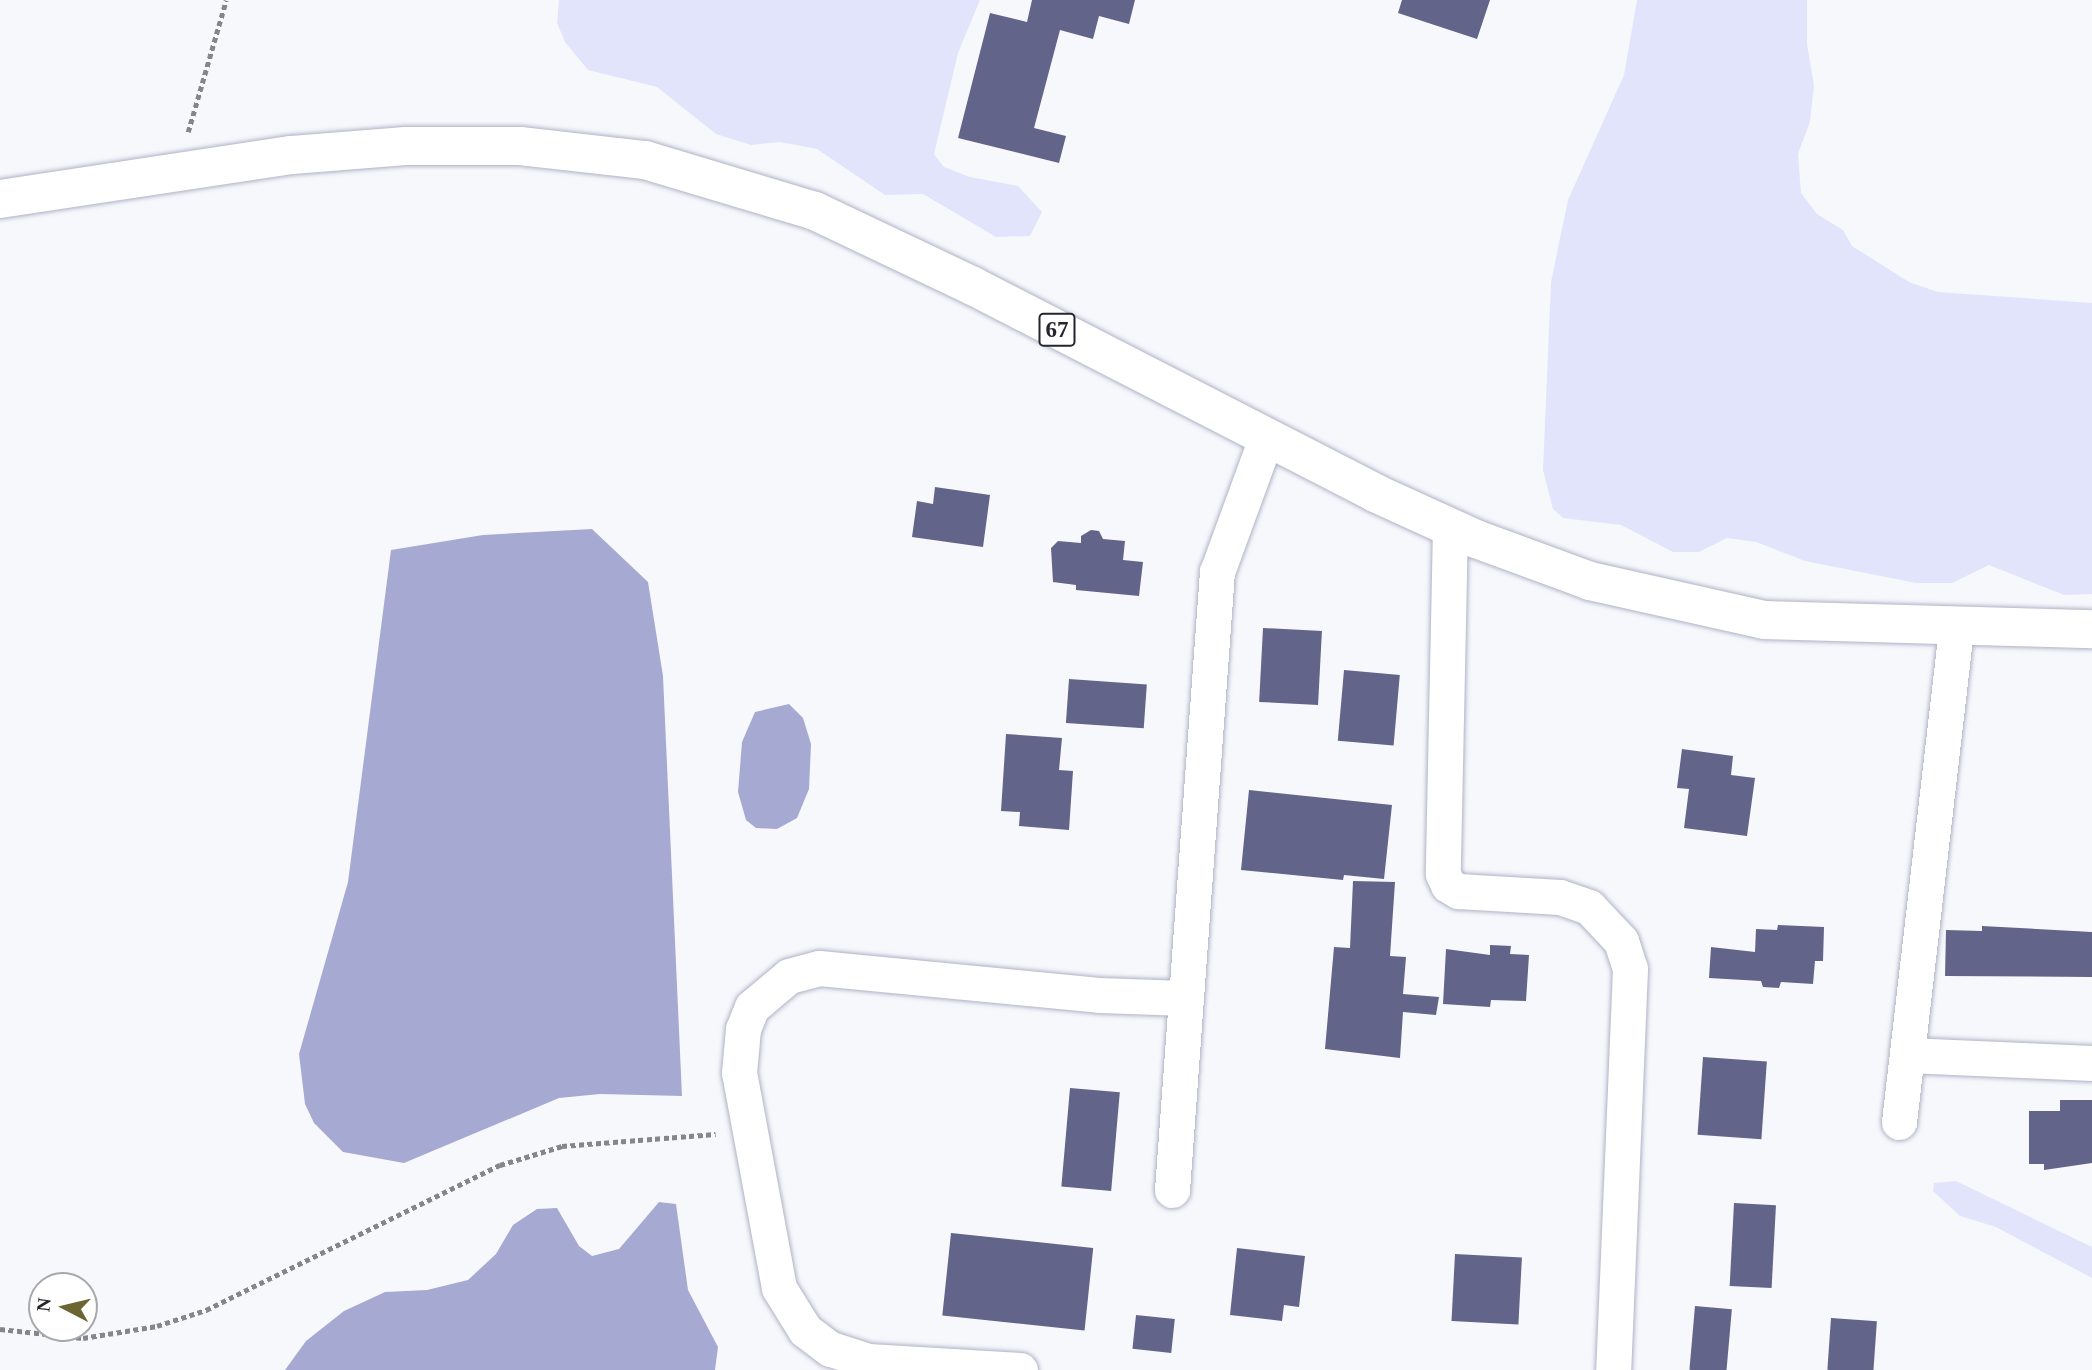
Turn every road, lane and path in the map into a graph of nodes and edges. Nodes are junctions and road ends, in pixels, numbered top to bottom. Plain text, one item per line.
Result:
1 (226, 0) edge
2 (177, 170) junction
3 (0, 199) edge
4 (1266, 438) junction
5 (1450, 527) junction
6 (1956, 627) junction
7 (2092, 629) edge
8 (1186, 998) junction
9 (1907, 1055) junction
10 (2092, 1063) edge
11 (1899, 1122) dead end
12 (749, 1132) junction
13 (1172, 1190) dead end
14 (0, 1329) edge
15 (1020, 1370) edge
16 (1614, 1370) edge

1 - 2 path
2 - 3 main road, 67
2 - 4 main road, 67
4 - 5 main road, 67
4 - 8 lane
5 - 6 main road, 67
5 - 16 lane
6 - 7 main road, 67
6 - 9 lane
8 - 12 lane
8 - 13 lane
9 - 10 lane
9 - 11 lane
12 - 14 path
12 - 15 lane

